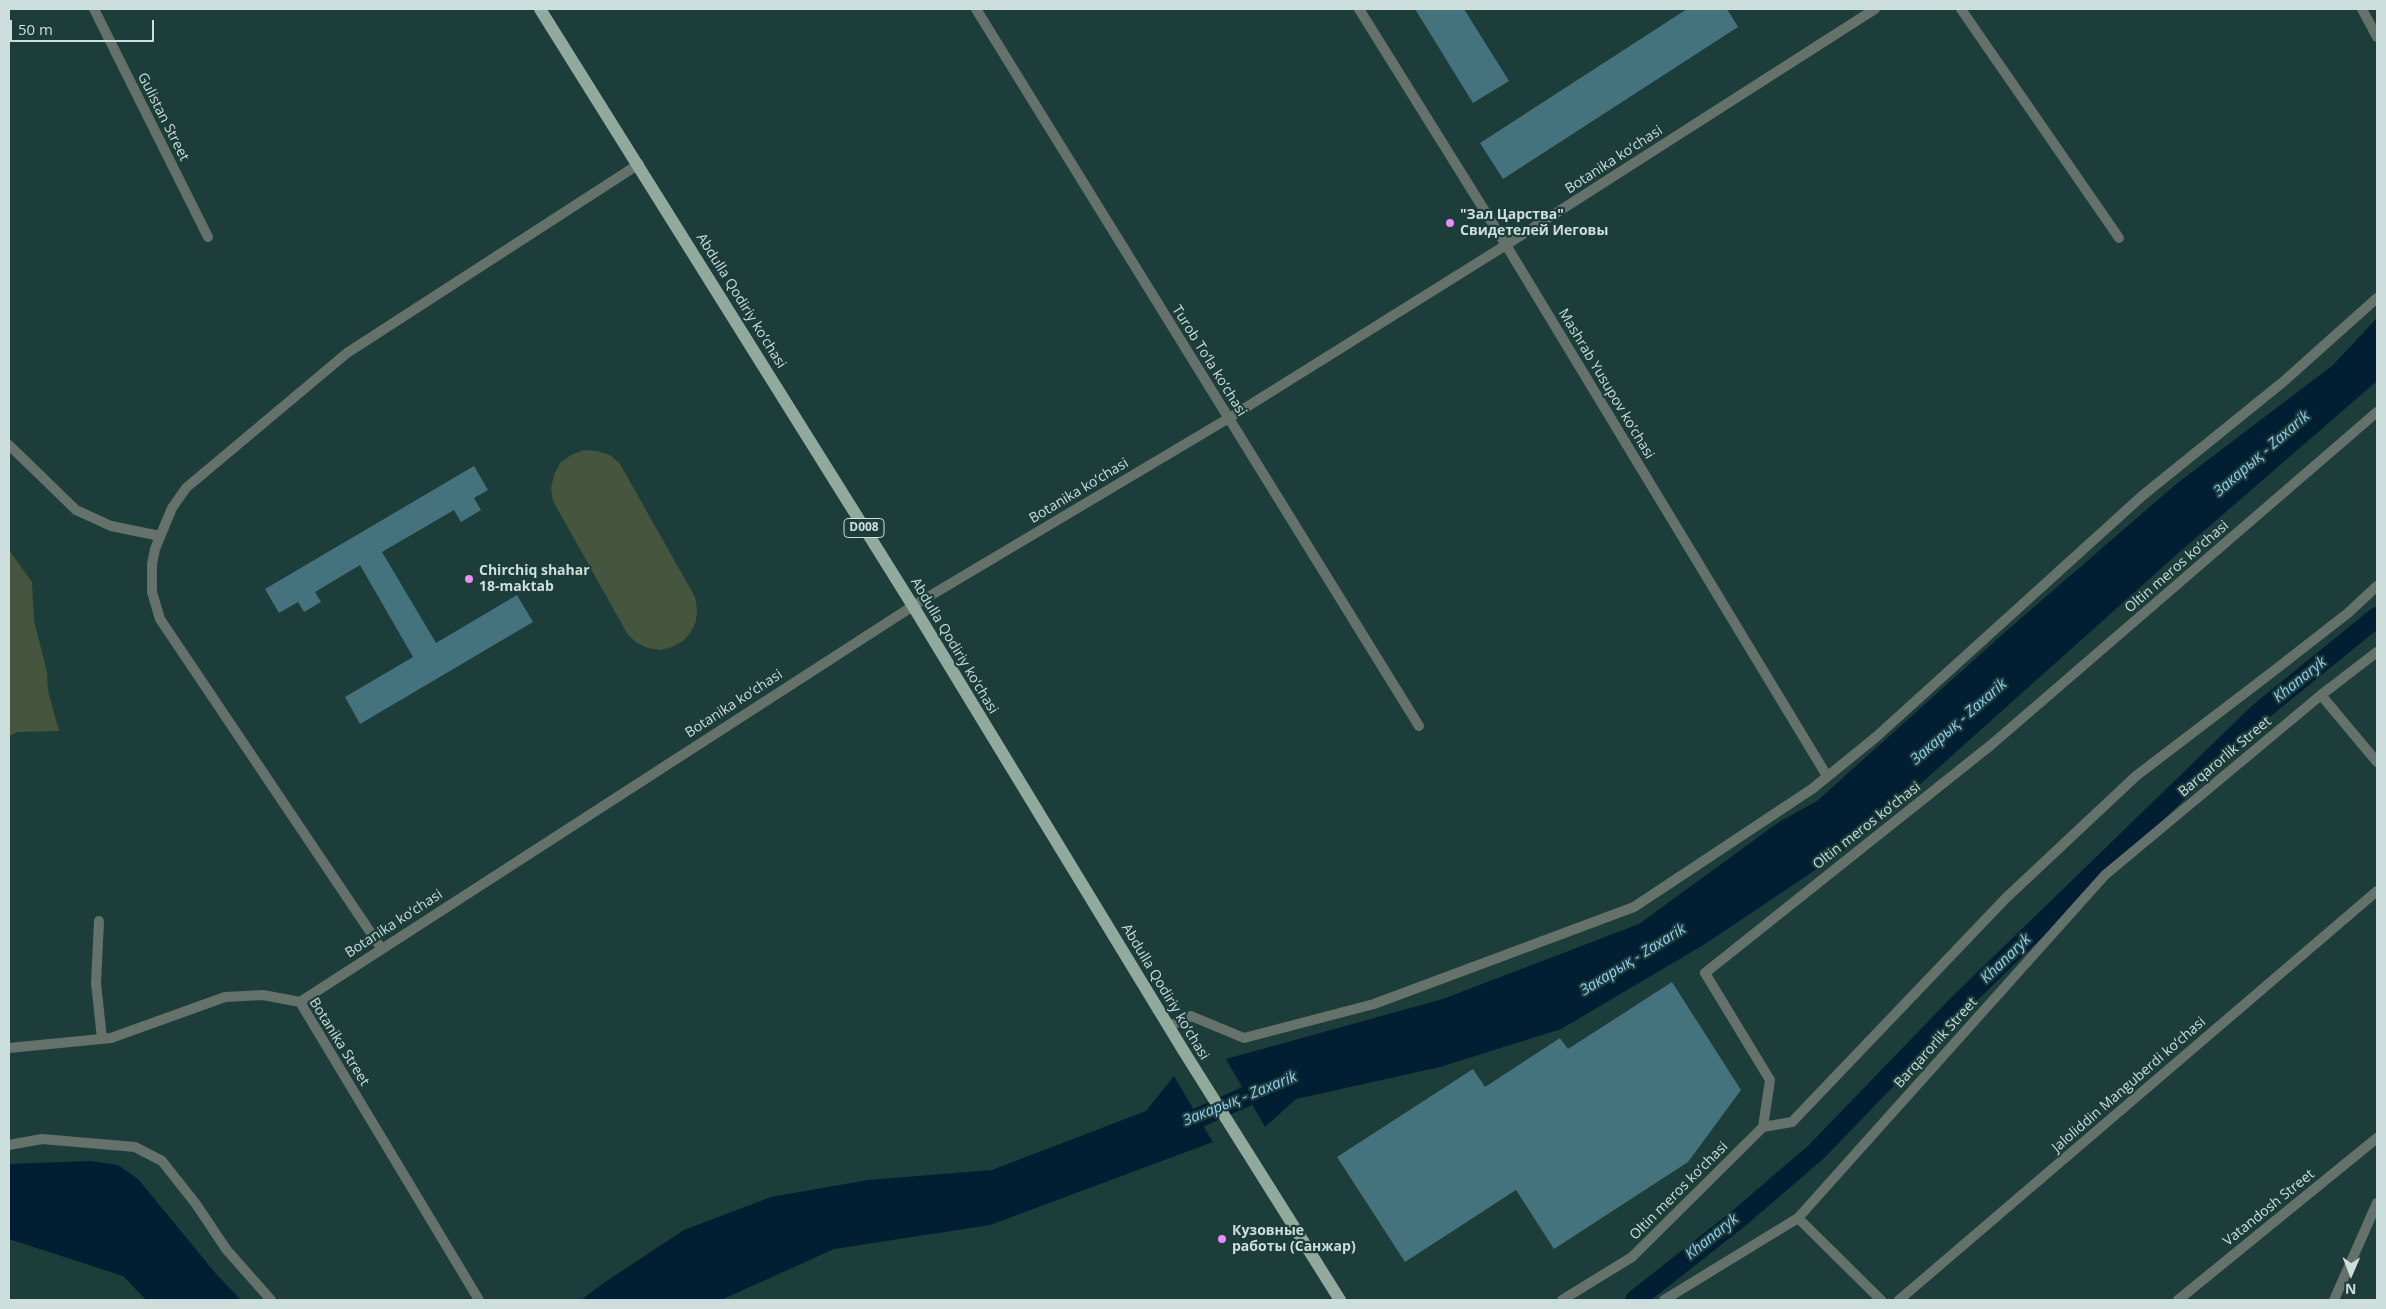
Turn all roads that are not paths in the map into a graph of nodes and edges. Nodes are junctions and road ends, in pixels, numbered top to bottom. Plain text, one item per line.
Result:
1 (94, 9) edge
2 (540, 9) edge
3 (976, 9) edge
4 (1359, 9) edge
5 (1876, 9) edge
6 (1961, 9) edge
7 (2362, 9) edge
8 (2377, 37) edge
9 (639, 164) junction
10 (208, 237) dead end
11 (2119, 238) dead end
12 (1506, 245) junction
13 (2377, 298) edge
14 (2377, 412) edge
15 (1229, 418) junction
16 (9, 445) edge
17 (160, 536) junction
18 (2377, 586) edge
19 (913, 606) junction
20 (2377, 652) edge
21 (2321, 695) junction
22 (1420, 726) dead end
23 (2377, 762) edge
24 (1827, 776) junction
25 (2377, 891) edge
26 (99, 921) dead end
27 (381, 948) junction
28 (300, 1002) junction
29 (1168, 1027) junction
30 (102, 1039) junction
31 (9, 1048) edge
32 (1763, 1127) junction
33 (2377, 1138) edge
34 (9, 1145) edge
35 (2377, 1203) edge
36 (1798, 1218) junction
37 (271, 1300) edge
38 (479, 1300) edge
39 (1340, 1300) edge
40 (1562, 1300) edge
41 (1664, 1300) edge
42 (1881, 1300) edge
43 (1899, 1300) edge
44 (2178, 1300) edge
45 (2334, 1300) edge

1 - 10 street, Gulistan Street
2 - 9 main road, Abdulla Qodiriy ko‘chasi / D008
3 - 15 street, Turob To‘la ko‘chasi
4 - 12 street, Mashrab Yusupov ko‘chasi
5 - 12 street, Botanika ko‘chasi
6 - 11 street
7 - 8 street
9 - 17 street
9 - 19 main road, Abdulla Qodiriy ko‘chasi / D008
12 - 15 street, Botanika ko‘chasi
12 - 24 street, Mashrab Yusupov ko‘chasi
13 - 24 street
14 - 32 street, Oltin meros ko‘chasi
15 - 19 street, Botanika ko‘chasi
15 - 22 street, Turob To‘la ko‘chasi
16 - 17 street
17 - 27 street
18 - 32 street
19 - 27 street, Botanika ko‘chasi
19 - 29 main road, Abdulla Qodiriy ko‘chasi / D008
20 - 21 street, Barqarorlik Street
21 - 23 street
21 - 36 street, Barqarorlik Street
24 - 29 street
25 - 43 street, Jaloliddin Manguberdi ko‘chasi
26 - 30 street
27 - 28 street, Botanika ko‘chasi
28 - 30 street, Botanika Street
28 - 38 street, Botanika Street
29 - 39 main road, Abdulla Qodiriy ko‘chasi / D008
30 - 31 street, Botanika Street
32 - 40 street, Oltin meros ko‘chasi
33 - 44 street, Vatandosh Street
34 - 37 street
35 - 45 street
36 - 41 street, Barqarorlik Street
36 - 42 street

